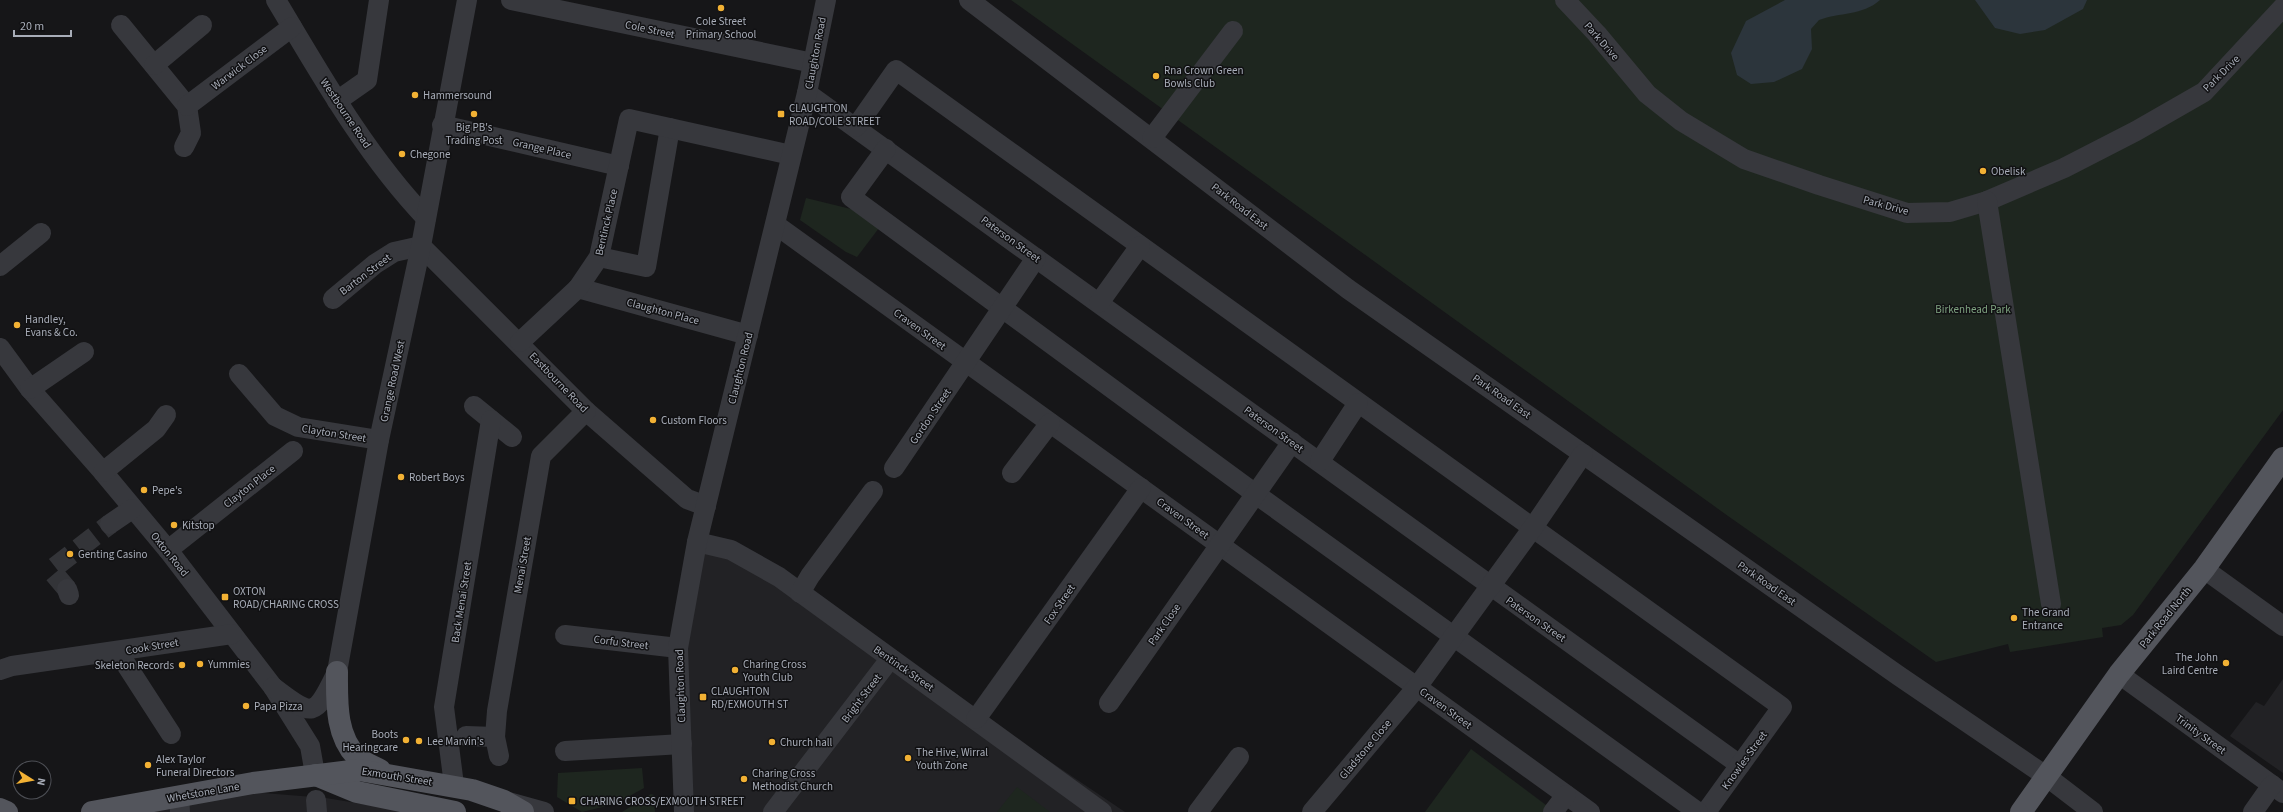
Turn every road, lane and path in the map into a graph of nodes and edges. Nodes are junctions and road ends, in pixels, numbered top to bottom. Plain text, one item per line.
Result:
1 (276, 0) edge
2 (379, 0) edge
3 (467, 0) edge
4 (511, 0) edge
5 (826, 0) edge
6 (969, 0) edge
7 (1565, 0) edge
8 (2283, 7) edge
9 (121, 25) dead end
10 (202, 25) dead end
11 (292, 27) junction
12 (1233, 31) dead end
13 (813, 63) junction
14 (154, 65) junction
15 (807, 93) junction
16 (337, 101) junction
17 (186, 106) junction
18 (442, 125) junction
19 (856, 127) junction
20 (670, 128) junction
21 (1152, 138) junction
22 (184, 147) dead end
23 (886, 149) junction
24 (791, 155) junction
25 (619, 166) junction
26 (1986, 201) junction
27 (426, 218) junction
28 (776, 225) junction
29 (41, 233) dead end
30 (421, 246) junction
31 (1140, 246) junction
32 (599, 257) junction
33 (1036, 258) junction
34 (0, 266) edge
35 (578, 288) junction
36 (333, 299) dead end
37 (1099, 303) junction
38 (1001, 310) junction
39 (748, 335) junction
40 (520, 342) junction
41 (0, 348) edge
42 (84, 352) dead end
43 (966, 363) junction
44 (239, 374) dead end
45 (30, 389) junction
46 (1358, 403) junction
47 (474, 406) dead end
48 (586, 411) junction
49 (166, 415) dead end
50 (491, 420) junction
51 (1050, 423) junction
52 (512, 437) dead end
53 (379, 440) junction
54 (1292, 442) junction
55 (294, 451) dead end
56 (1583, 454) junction
57 (2283, 458) edge
58 (1320, 461) junction
59 (894, 468) dead end
60 (103, 472) junction
61 (1012, 473) dead end
62 (1141, 488) junction
63 (873, 491) dead end
64 (1257, 495) junction
65 (706, 506) junction
66 (132, 509) junction
67 (110, 524) tunnel mouth
68 (1532, 529) junction
69 (697, 542) junction
70 (1219, 545) junction
71 (168, 550) junction
72 (2204, 569) junction
73 (1490, 586) junction
74 (800, 593) junction
75 (2051, 604) dead end
76 (2283, 626) edge
77 (232, 634) junction
78 (565, 635) dead end
79 (1454, 637) junction
80 (678, 648) junction
81 (118, 652) junction
82 (890, 659) junction
83 (0, 670) edge
84 (337, 672) junction
85 (2119, 674) junction
86 (273, 687) junction
87 (1417, 687) junction
88 (1109, 703) dead end
89 (976, 719) junction
90 (171, 734) dead end
91 (466, 736) dead end
92 (495, 737) junction
93 (682, 744) junction
94 (564, 751) dead end
95 (499, 756) dead end
96 (1239, 757) dead end
97 (1740, 765) junction
98 (315, 774) junction
99 (387, 774) junction
100 (2046, 776) junction
101 (454, 786) junction
102 (2277, 789) edge
103 (1566, 795) junction
104 (504, 801) junction
105 (180, 804) edge
106 (0, 809) edge
107 (427, 809) edge
108 (7, 812) edge
109 (92, 812) edge
110 (456, 812) edge
111 (523, 812) edge
112 (544, 812) edge
113 (684, 812) edge
114 (773, 812) edge
115 (1102, 812) edge
116 (1198, 812) edge
117 (1312, 812) edge
118 (1553, 812) edge
119 (1590, 812) edge
120 (1698, 812) edge
121 (1706, 812) edge
122 (2021, 812) edge
123 (2094, 812) edge
124 (2253, 812) edge

1 - 11 street, Westbourne Road
2 - 16 street
3 - 18 street, Grange Road West
4 - 13 street, Cole Street
5 - 13 street, Claughton Road
6 - 21 street, Park Road East
7 - 26 street, Park Drive
8 - 26 street, Park Drive
9 - 14 street
10 - 14 street
11 - 16 street, Westbourne Road
11 - 17 street, Warwick Close
12 - 21 street
13 - 15 street, Claughton Road
14 - 17 street
15 - 19 street, Paterson Street
15 - 24 street, Claughton Road
16 - 27 street, Westbourne Road
17 - 22 street
18 - 25 street, Grange Place
18 - 27 street, Grange Road West
19 - 23 street, Paterson Street
19 - 31 street
20 - 24 street
20 - 25 street, Bentinck Place
20 - 32 street
21 - 56 street, Park Road East
23 - 33 street, Paterson Street
23 - 38 street
24 - 28 street, Claughton Road
25 - 32 street, Bentinck Place
26 - 75 street
27 - 30 street, Grange Road West
28 - 39 street, Claughton Road
28 - 43 street, Craven Street
29 - 34 street
30 - 36 street, Barton Street
30 - 40 street, Eastbourne Road
30 - 53 street, Grange Road West
31 - 37 street
31 - 46 street
32 - 35 street, Bentinck Place
33 - 37 street, Paterson Street
33 - 38 street, Gordon Street
35 - 39 street, Claughton Place
35 - 40 street, Bentinck Place
37 - 54 street, Paterson Street
38 - 43 street, Gordon Street
38 - 64 street
39 - 65 street, Claughton Road
40 - 48 street, Eastbourne Road
41 - 45 street, Oxton Road
42 - 45 street
43 - 51 street, Craven Street
43 - 59 street, Gordon Street
44 - 53 street, Clayton Street
45 - 60 street, Oxton Road
46 - 58 street
46 - 68 street
47 - 50 street
48 - 65 street, Eastbourne Road
48 - 92 street, Menai Street
49 - 60 street
50 - 52 street
50 - 101 street, Back Menai Street
51 - 61 street
51 - 62 street, Craven Street
53 - 84 street, Grange Road West
54 - 58 street, Paterson Street
54 - 64 street, Park Close
55 - 71 street, Clayton Place
56 - 68 street, Gladstone Close
56 - 100 street, Park Road East
57 - 72 main road, Park Road North
58 - 73 street, Paterson Street
60 - 66 street, Oxton Road
62 - 70 street, Craven Street
62 - 89 street, Fox Street
63 - 74 street
64 - 70 street, Park Close
64 - 79 street
65 - 69 street, Claughton Road
66 - 67 street
66 - 71 street, Oxton Road
68 - 73 street, Gladstone Close
68 - 97 street, Knowles Street
69 - 74 street, Bentinck Street
69 - 80 street, Claughton Road
70 - 87 street, Craven Street
70 - 88 street, Park Close
71 - 77 street, Oxton Road
72 - 76 street
72 - 85 main road, Park Road North
73 - 79 street, Gladstone Close
73 - 97 street, Paterson Street
74 - 82 street, Bentinck Street
77 - 81 street, Cook Street
77 - 86 street, Oxton Road
78 - 80 street, Corfu Street
79 - 87 street, Gladstone Close
79 - 120 street
80 - 93 street, Claughton Road
81 - 83 street, Cook Street
81 - 90 street
82 - 89 street, Bentinck Street
82 - 114 street, Bright Street
84 - 86 street, Grange Road West
84 - 99 main road
85 - 100 main road, Park Road North
85 - 102 street, Trinity Street
86 - 98 street, Oxton Road
87 - 103 street, Craven Street
87 - 117 street, Gladstone Close
89 - 115 street, Bentinck Street
91 - 92 street
92 - 95 street, Menai Street
93 - 94 street
93 - 113 street, Claughton Road
96 - 116 street
97 - 121 street, Knowles Street
98 - 99 main road, Exmouth Street
98 - 105 main road, Whetstone Lane
98 - 107 main road, Exmouth Street
99 - 101 main road, Exmouth Street
100 - 122 main road, Park Road North
100 - 123 street, Park Road East
101 - 104 main road, Exmouth Street
102 - 124 street
103 - 118 street
103 - 119 street, Craven Street
104 - 111 main road, Exmouth Street
104 - 112 street
105 - 109 main road, Whetstone Lane
106 - 108 main road
107 - 110 main road, Exmouth Street

